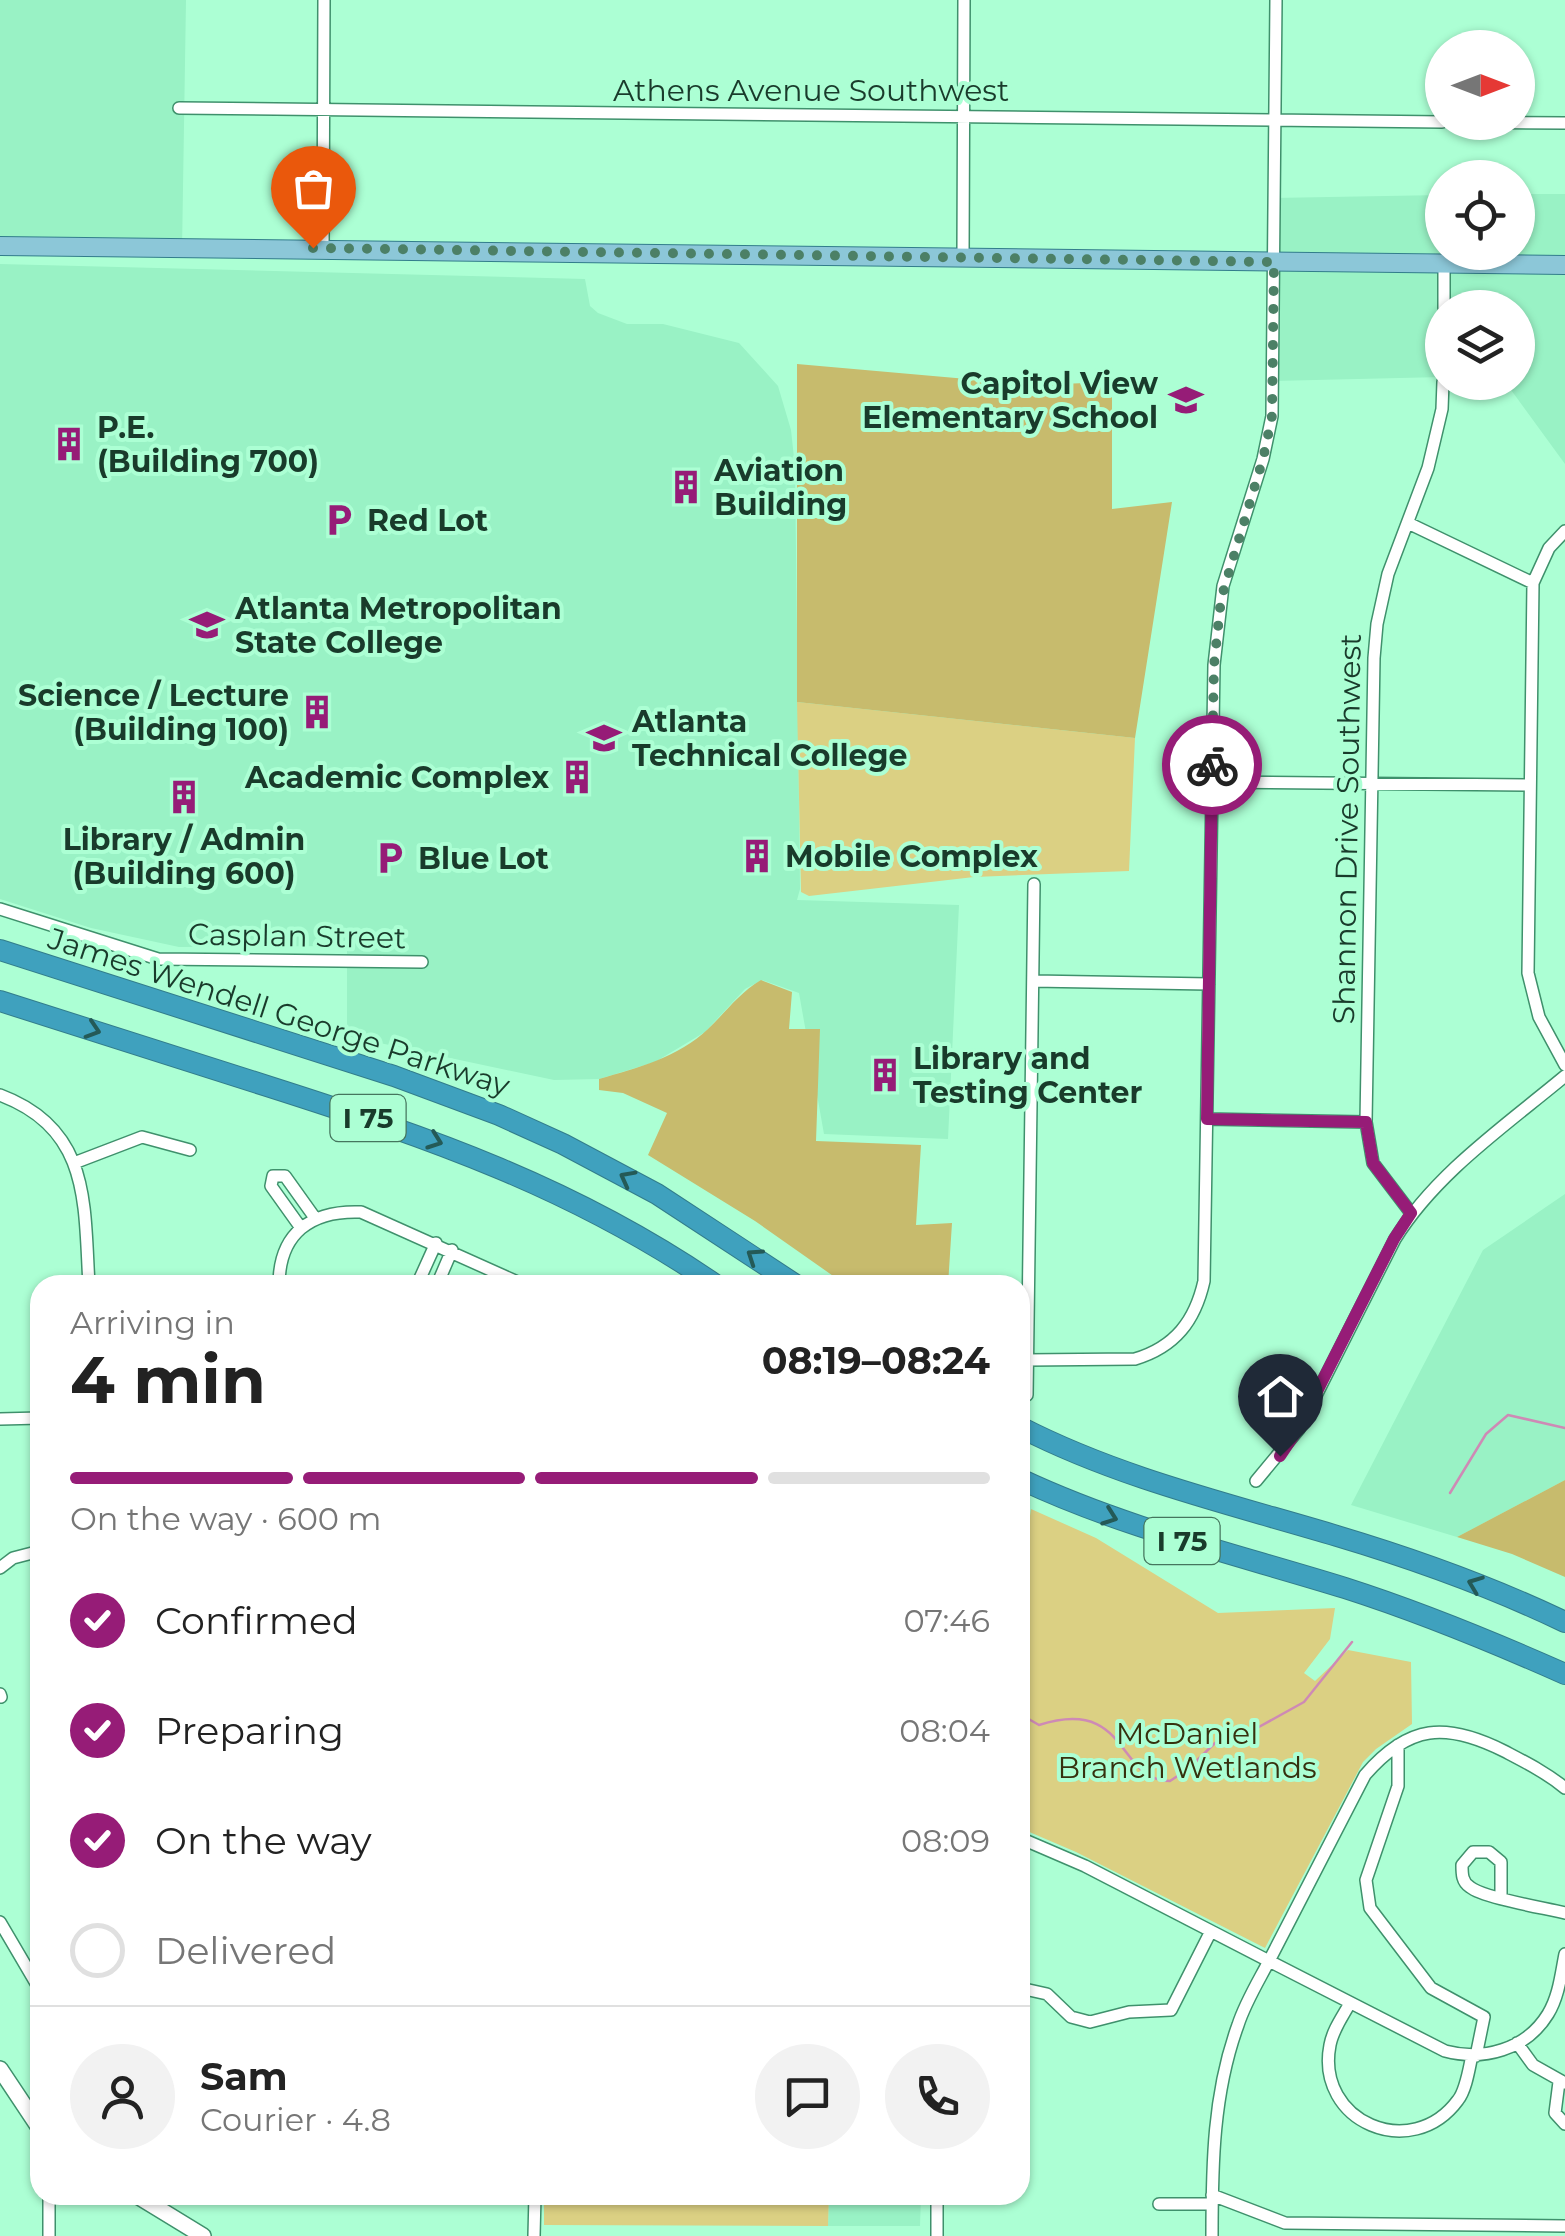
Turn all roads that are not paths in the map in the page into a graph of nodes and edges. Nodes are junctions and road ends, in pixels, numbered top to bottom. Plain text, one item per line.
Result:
1 (324, 0) edge
2 (964, 0) edge
3 (1276, 0) edge
4 (179, 108) dead end
5 (324, 110) junction
6 (964, 116) junction
7 (1276, 120) junction
8 (1425, 122) edge
9 (1535, 123) edge
10 (1565, 123) edge
11 (0, 246) edge
12 (323, 248) junction
13 (962, 257) junction
14 (1274, 262) junction
15 (1425, 264) edge
16 (1535, 265) edge
17 (1565, 265) edge
18 (1442, 400) edge
19 (1408, 523) junction
20 (1565, 531) edge
21 (1533, 583) junction
22 (1212, 782) junction
23 (1370, 783) junction
24 (1529, 785) junction
25 (1034, 884) dead end
26 (0, 909) edge
27 (0, 950) edge
28 (422, 962) dead end
29 (1033, 981) junction
30 (1209, 984) junction
31 (0, 1000) edge
32 (1565, 1065) edge
33 (1565, 1076) edge
34 (0, 1095) edge
35 (1207, 1119) junction
36 (1366, 1122) junction
37 (190, 1150) dead end
38 (74, 1163) junction
39 (1411, 1213) junction
40 (315, 1218) junction
41 (301, 1228) junction
42 (436, 1243) junction
43 (452, 1250) junction
44 (88, 1275) edge
45 (279, 1275) edge
46 (422, 1275) edge
47 (441, 1275) edge
48 (503, 1275) edge
49 (699, 1275) edge
50 (781, 1275) edge
51 (1029, 1275) edge
52 (1030, 1360) edge
53 (30, 1418) edge
54 (0, 1419) edge
55 (1030, 1432) edge
56 (1256, 1481) dead end
57 (1030, 1484) edge
58 (30, 1553) edge
59 (0, 1568) edge
60 (1565, 1622) edge
61 (1565, 1674) edge
62 (1398, 1744) junction
63 (1565, 1788) edge
64 (1030, 1842) edge
65 (1501, 1897) junction
66 (1565, 1913) edge
67 (0, 1922) edge
68 (1211, 1931) junction
69 (1565, 1954) edge
70 (1269, 1961) junction
71 (30, 1973) edge
72 (1030, 1990) edge
73 (1350, 2003) junction
74 (1516, 2043) junction
75 (1474, 2055) junction
76 (0, 2068) edge
77 (1562, 2083) edge
78 (30, 2114) edge
79 (1565, 2124) edge
80 (1212, 2200) junction
81 (1159, 2204) dead end
82 (49, 2205) edge
83 (153, 2205) edge
84 (534, 2205) edge
85 (937, 2205) edge
86 (1565, 2226) edge
87 (49, 2236) edge
88 (204, 2236) edge
89 (534, 2236) edge
90 (937, 2236) edge
91 (1212, 2236) edge

1 - 5 street
2 - 6 street
3 - 7 street
4 - 5 street, Athens Avenue Southwest
5 - 6 street, Athens Avenue Southwest
5 - 12 street
6 - 7 street, Athens Avenue Southwest
6 - 13 street
7 - 8 street, Athens Avenue Southwest
7 - 14 street
9 - 10 street
11 - 12 main road
12 - 13 main road
13 - 14 main road
14 - 15 main road
14 - 22 street
16 - 17 main road
18 - 19 street, Shannon Drive Southwest
19 - 21 street
19 - 23 street, Shannon Drive Southwest
20 - 21 street
21 - 24 street
22 - 23 street
22 - 30 street
23 - 24 street
23 - 36 street, Shannon Drive Southwest
24 - 32 street
25 - 29 street
26 - 28 street, Casplan Street
50 -> 27 highway, James Wendell George Parkway / I 75
29 - 30 street
29 - 51 street
30 - 35 street
31 -> 49 highway, I 75
33 - 39 street
34 - 38 street
35 - 36 street
35 - 52 street
36 - 39 street, Shannon Drive Southwest
37 - 38 street
38 - 44 street
39 - 56 street
40 - 41 street
40 - 41 street
40 - 42 street
41 - 45 street
42 - 43 street
42 - 46 street
43 - 47 street
43 - 48 street
53 - 54 street
60 -> 55 highway, I 75
57 -> 61 highway, I 75
58 - 59 street
62 - 63 street
62 - 70 street
62 - 75 street
64 - 68 street
65 - 65 street
65 - 66 street
67 - 71 street
68 - 70 street
68 - 72 street
69 - 74 street
70 - 73 street
70 - 80 street
73 - 75 street
73 - 75 street
74 - 75 street
74 - 77 street
76 - 78 main road
77 - 79 street
80 - 81 street
80 - 86 street
80 - 91 street
82 - 87 street
83 - 88 main road
84 - 89 street
85 - 90 street

